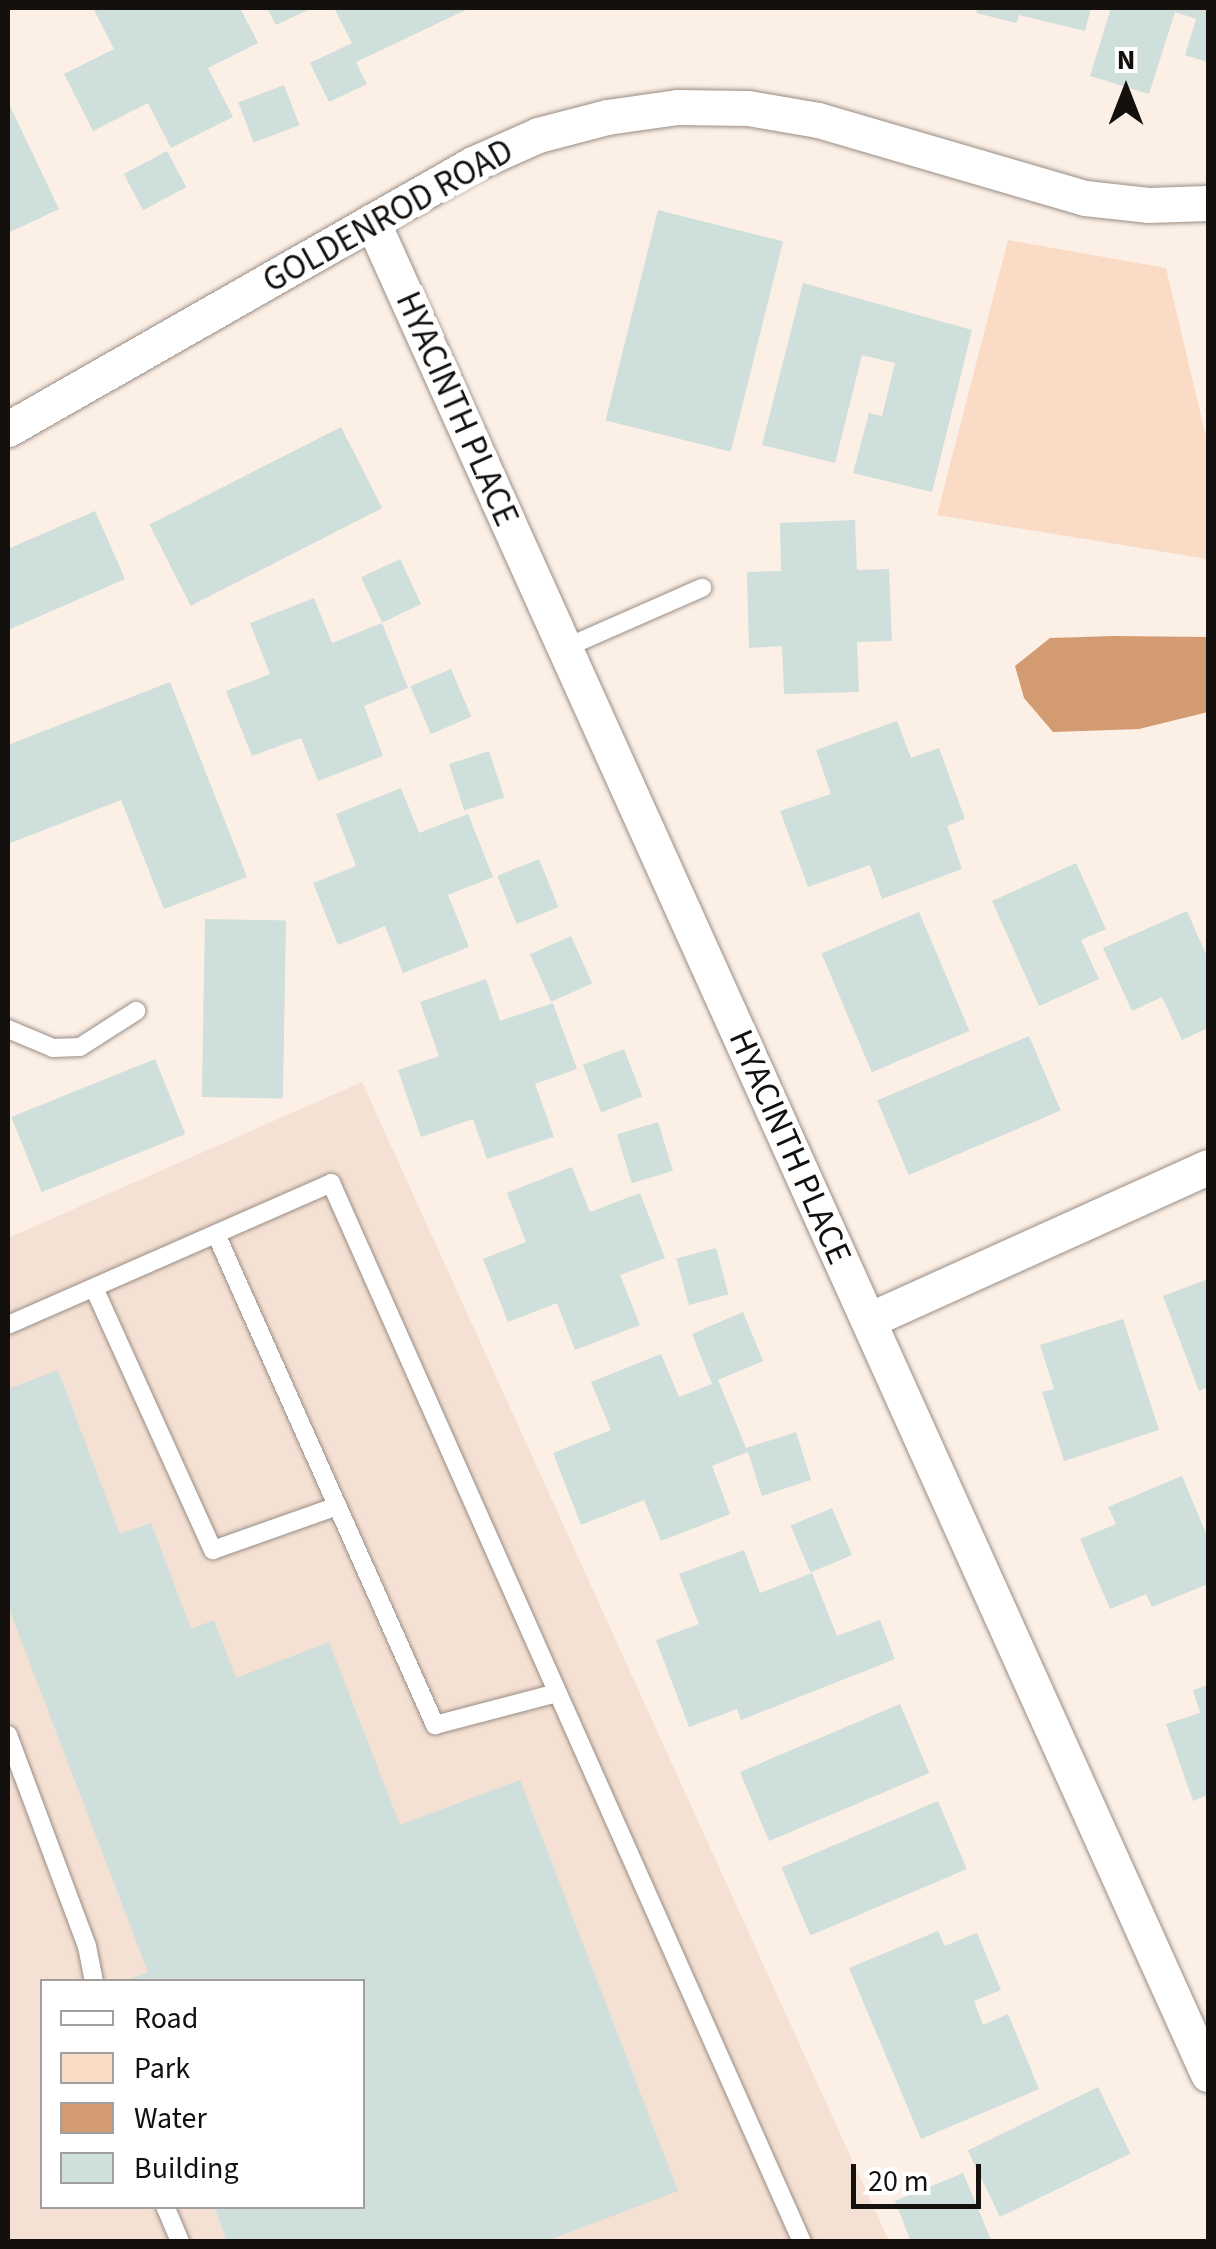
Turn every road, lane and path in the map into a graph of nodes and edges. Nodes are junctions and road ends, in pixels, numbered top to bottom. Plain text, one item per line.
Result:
1 (1208, 203) edge
2 (372, 221) junction
3 (8, 429) edge
4 (702, 588) dead end
5 (564, 648) junction
6 (136, 1011) dead end
7 (8, 1029) edge
8 (1208, 1167) edge
9 (216, 1234) junction
10 (94, 1288) junction
11 (869, 1320) junction
12 (8, 1325) edge
13 (337, 1506) junction
14 (558, 1692) junction
15 (8, 1735) edge
16 (94, 1979) edge
17 (1208, 2074) edge
18 (166, 2209) edge
19 (180, 2242) edge
20 (802, 2242) edge

1 - 2 street, GOLDENROD ROAD
2 - 3 street, GOLDENROD ROAD
2 - 5 street, HYACINTH PLACE
4 - 5 lane
5 - 11 street, HYACINTH PLACE
6 - 7 lane
8 - 11 street
9 - 10 lane
9 - 13 lane
9 - 14 lane
10 - 12 lane
10 - 13 lane
11 - 17 street, HYACINTH PLACE
13 - 14 lane
14 - 20 lane
15 - 16 lane
18 - 19 lane

